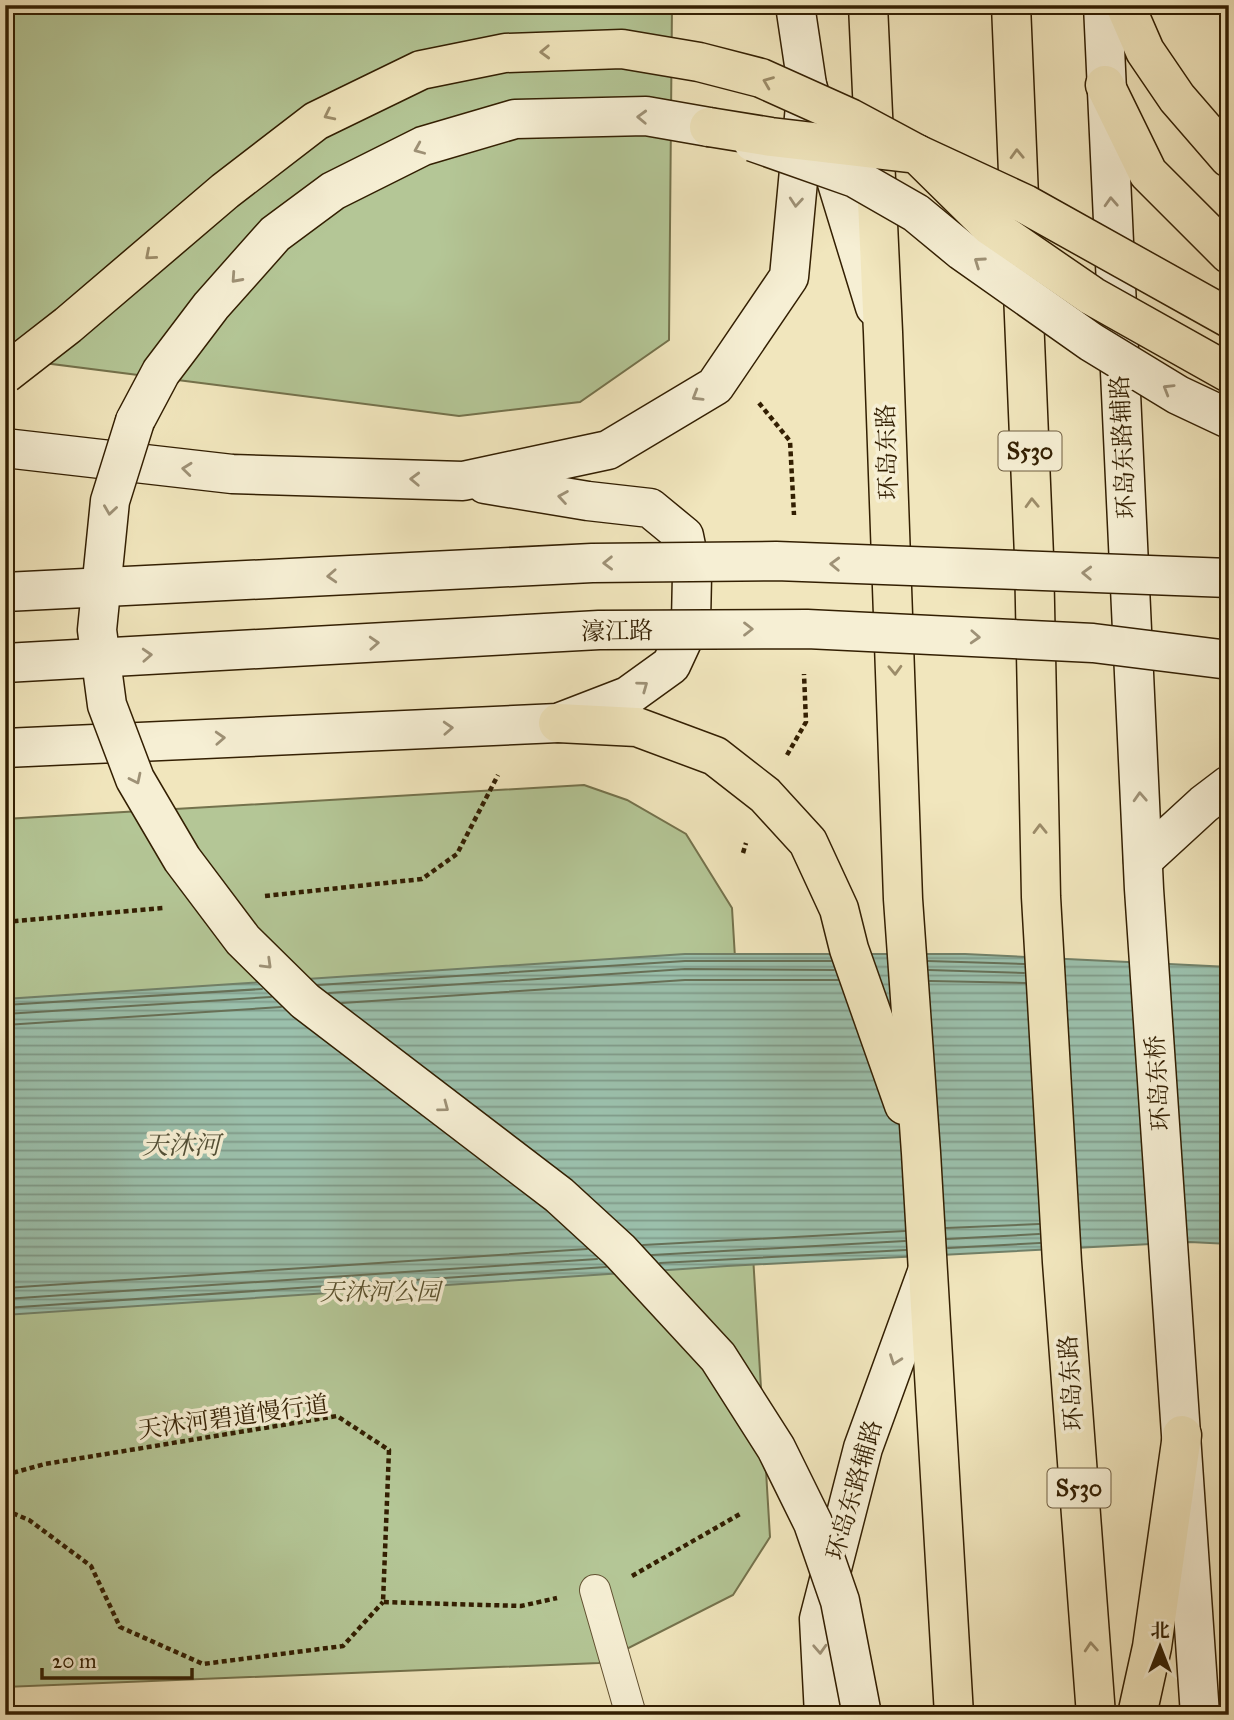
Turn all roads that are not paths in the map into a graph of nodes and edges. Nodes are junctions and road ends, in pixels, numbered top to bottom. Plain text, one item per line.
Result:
1 (795, 5) edge
2 (868, 5) edge
3 (1010, 5) edge
4 (1103, 5) edge
5 (1125, 5) edge
6 (807, 85) junction
7 (1105, 85) junction
8 (709, 127) junction
9 (917, 154) junction
10 (1229, 158) edge
11 (1229, 254) edge
12 (1229, 318) edge
13 (883, 332) junction
14 (1229, 373) edge
15 (5, 374) edge
16 (1229, 419) edge
17 (5, 448) edge
18 (463, 481) junction
19 (1229, 578) edge
20 (5, 592) edge
21 (1229, 660) edge
22 (5, 663) edge
23 (558, 723) junction
24 (5, 748) edge
25 (1229, 785) edge
26 (1143, 875) junction
27 (921, 1153) junction
28 (927, 1272) junction
29 (1182, 1435) junction
30 (595, 1590) road end
31 (631, 1715) edge
32 (824, 1715) edge
33 (862, 1715) edge
34 (954, 1715) edge
35 (1096, 1715) edge
36 (1137, 1715) edge
37 (1200, 1715) edge

1 - 6 main road
2 - 13 main road, 环岛东路
35 -> 3 main road, 环岛东路 / S530
4 - 7 main road, 环岛东路辅路
5 - 10 main road
6 - 13 main road
6 -> 18 main road
7 - 11 main road
26 -> 7 main road, 环岛东路辅路
8 - 9 main road, bridge
16 -> 8 main road, bridge
8 -> 33 main road, bridge
9 - 12 main road, bridge
9 - 14 main road, bridge
9 -> 15 main road, bridge
13 -> 27 main road, 环岛东路
18 -> 17 main road
23 -> 18 main road
19 -> 20 main road, bridge
22 -> 21 main road, 濠江路, bridge
24 -> 23 main road
23 - 27 main road
25 - 26 main road
26 - 29 main road, 环岛东桥
27 - 28 main road
28 -> 32 main road, 环岛东路辅路
28 - 34 main road
29 - 36 main road
29 - 37 main road
30 - 31 lane

